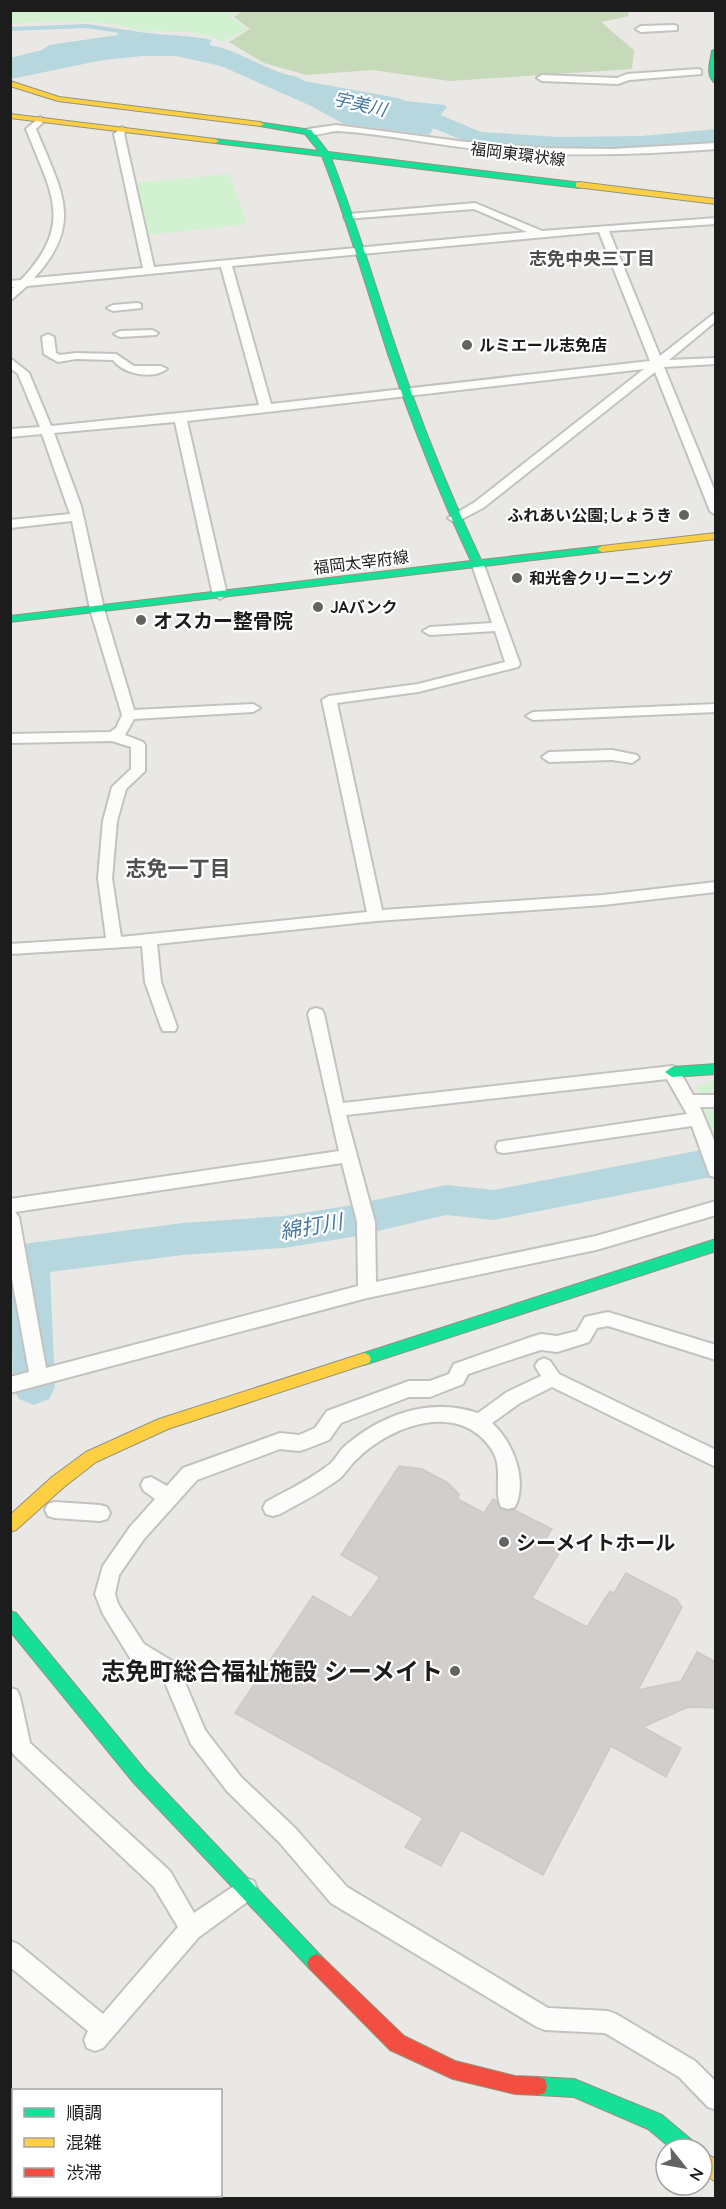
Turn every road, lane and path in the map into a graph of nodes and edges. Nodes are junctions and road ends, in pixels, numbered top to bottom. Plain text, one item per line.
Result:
1 (674, 28) dead end
2 (640, 29) dead end
3 (716, 51) edge
4 (710, 75) edge
5 (542, 78) dead end
6 (11, 84) edge
7 (10, 108) edge
8 (10, 116) edge
9 (40, 120) junction
10 (122, 130) junction
11 (308, 132) junction
12 (716, 146) edge
13 (322, 151) junction
14 (716, 194) edge
15 (716, 202) edge
16 (349, 217) junction
17 (716, 221) edge
18 (603, 228) junction
19 (543, 234) junction
20 (362, 252) junction
21 (226, 265) junction
22 (149, 271) junction
23 (23, 283) junction
24 (10, 284) edge
25 (10, 298) edge
26 (138, 306) dead end
27 (113, 308) dead end
28 (716, 315) edge
29 (153, 333) dead end
30 (120, 334) dead end
31 (48, 338) dead end
32 (10, 361) edge
33 (716, 361) edge
34 (657, 364) junction
35 (161, 369) dead end
36 (406, 392) junction
37 (266, 408) junction
38 (180, 418) junction
39 (46, 429) junction
40 (10, 433) edge
41 (716, 511) edge
42 (78, 517) junction
43 (454, 518) junction
44 (10, 524) edge
45 (716, 536) edge
46 (478, 565) junction
47 (220, 595) junction
48 (97, 609) junction
49 (10, 619) edge
50 (500, 627) junction
51 (430, 631) dead end
52 (253, 708) dead end
53 (716, 708) edge
54 (129, 716) junction
55 (533, 716) dead end
56 (113, 736) junction
57 (10, 739) edge
58 (549, 758) dead end
59 (632, 758) dead end
60 (716, 887) edge
61 (376, 916) junction
62 (149, 939) junction
63 (114, 942) junction
64 (10, 949) edge
65 (316, 1014) dead end
66 (169, 1027) dead end
67 (716, 1069) edge
68 (672, 1072) junction
69 (688, 1101) junction
70 (716, 1101) edge
71 (336, 1110) junction
72 (698, 1119) junction
73 (504, 1148) dead end
74 (348, 1156) junction
75 (716, 1171) edge
76 (10, 1206) edge
77 (716, 1208) edge
78 (10, 1217) edge
79 (716, 1245) edge
80 (368, 1291) junction
81 (716, 1353) edge
82 (39, 1377) junction
83 (10, 1385) edge
84 (478, 1424) junction
85 (716, 1459) edge
86 (508, 1501) dead end
87 (273, 1508) dead end
88 (55, 1510) dead end
89 (100, 1513) dead end
90 (10, 1525) edge
91 (10, 1618) edge
92 (10, 1697) edge
93 (16, 1752) edge
94 (246, 1889) junction
95 (191, 1929) junction
96 (10, 1952) edge
97 (716, 2099) edge
98 (673, 2137) edge

1 - 2 street
3 - 4 main road
4 - 5 street
6 - 11 main road
7 - 13 main road, 福岡東環状線
8 - 9 main road, 福岡東環状線
9 - 10 main road, 福岡東環状線
9 - 23 street
10 - 13 main road, 福岡東環状線
10 - 22 street
11 - 12 street
11 - 13 main road
13 - 14 main road, 福岡東環状線
13 - 15 main road, 福岡東環状線
13 - 16 main road
16 - 19 street
16 - 20 main road
17 - 18 street
18 - 19 street
18 - 34 street
19 - 20 street
20 - 21 street
20 - 36 main road
21 - 22 street
21 - 37 street
22 - 23 street
23 - 24 street
23 - 25 street
26 - 27 street
28 - 34 street
29 - 30 street
31 - 35 street
32 - 39 street
33 - 34 street
34 - 36 street
34 - 41 street
34 - 43 street
36 - 37 street
36 - 43 main road
37 - 38 street
38 - 39 street
38 - 47 street
39 - 40 street
39 - 42 street
42 - 44 street
42 - 48 street
43 - 46 main road
45 - 46 main road, 福岡太宰府線
46 - 47 main road, 福岡太宰府線
46 - 50 street
47 - 48 main road, 福岡太宰府線
48 - 49 main road, 福岡太宰府線
48 - 54 street
50 - 51 street
50 - 61 street
52 - 54 street
53 - 55 street
54 - 56 street
56 - 57 street
56 - 63 street
58 - 59 street
60 - 61 street
61 - 62 street
62 - 63 street
62 - 66 street
63 - 64 street
65 - 71 street
67 - 68 main road
68 - 69 street
68 - 71 street
69 - 70 street
69 - 72 street
71 - 74 street
72 - 73 street
72 - 75 street
74 - 76 street
74 - 80 street
77 - 80 street
78 - 82 street
79 - 90 main road
80 - 82 street
81 - 97 street
82 - 83 street
84 - 85 street
84 - 86 street
84 - 87 street
88 - 89 street
91 - 94 main road
92 - 93 street
93 - 95 street
94 - 95 street
94 - 98 main road
95 - 96 street

